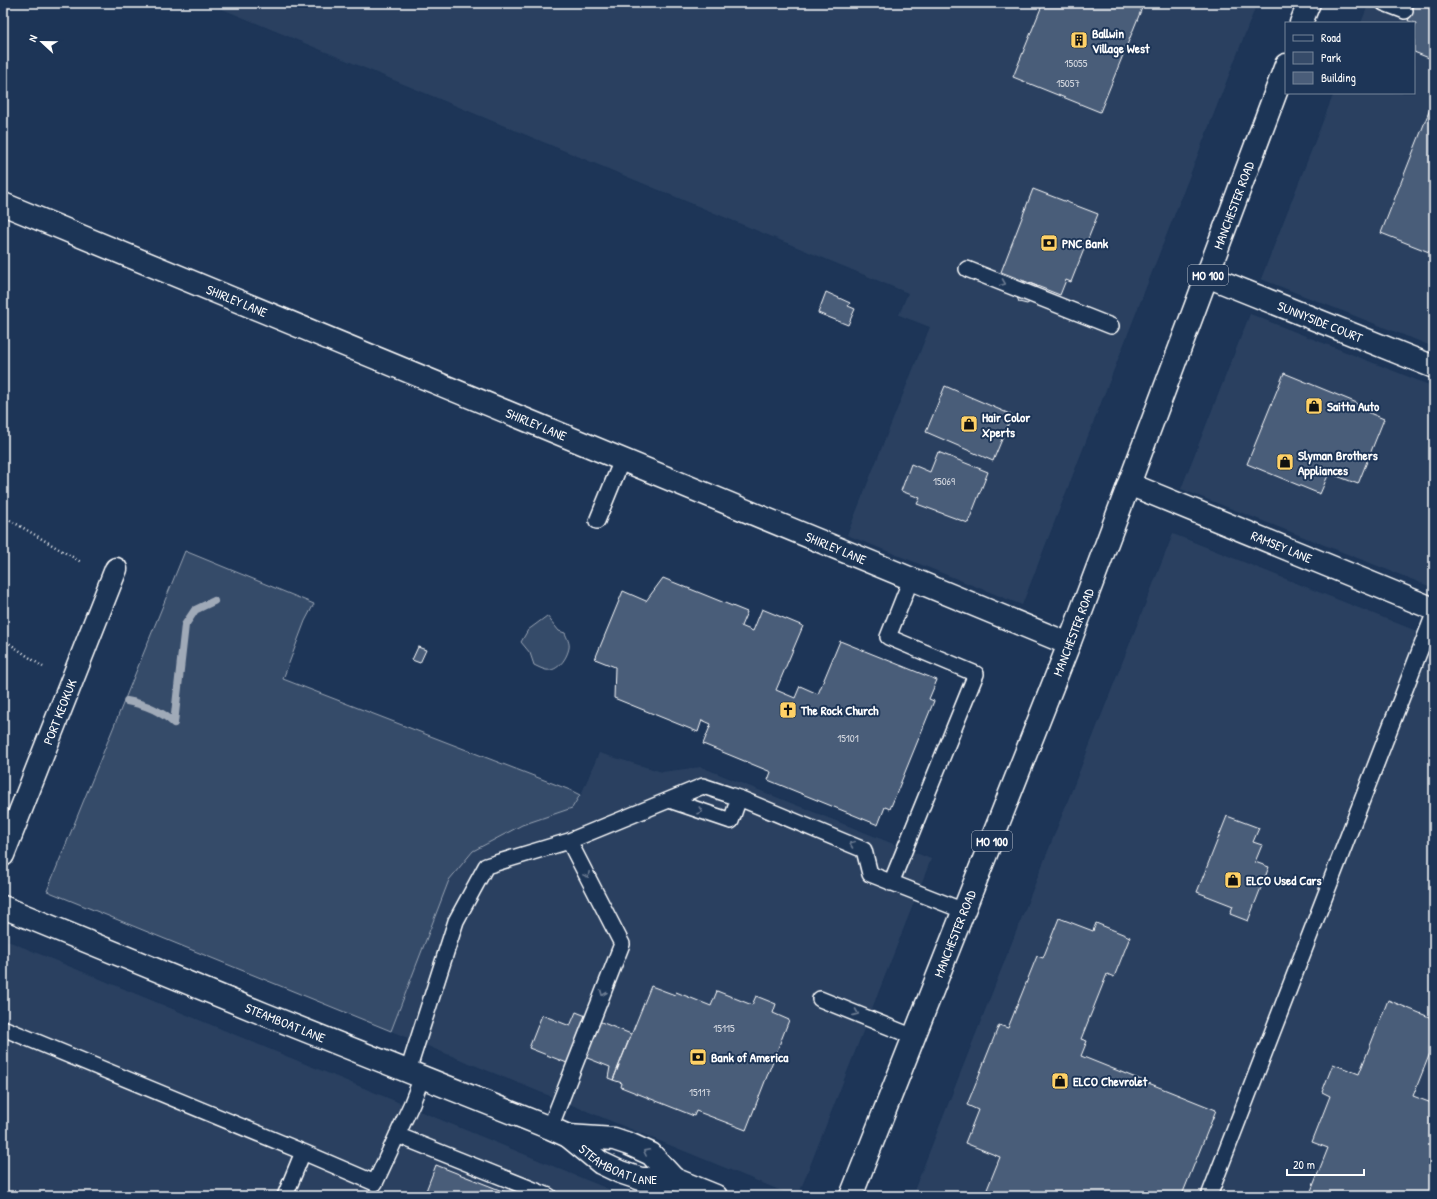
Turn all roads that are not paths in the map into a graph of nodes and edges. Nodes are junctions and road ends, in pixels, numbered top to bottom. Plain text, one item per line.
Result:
1 (1309, 3) edge
2 (1384, 3) edge
3 (1405, 11) dead end
4 (1302, 22) edge
5 (1285, 68) edge
6 (3, 204) edge
7 (967, 269) dead end
8 (1208, 276) junction
9 (1111, 326) dead end
10 (1434, 366) edge
11 (622, 460) junction
12 (1129, 484) junction
13 (597, 521) dead end
14 (116, 569) dead end
15 (911, 579) junction
16 (1434, 609) edge
17 (1434, 614) edge
18 (1069, 644) junction
19 (669, 800) junction
20 (743, 800) junction
21 (569, 841) junction
22 (3, 855) edge
23 (891, 883) junction
24 (3, 907) edge
25 (964, 911) junction
26 (820, 999) dead end
27 (3, 1028) edge
28 (914, 1037) junction
29 (415, 1074) junction
30 (559, 1132) junction
31 (397, 1135) junction
32 (303, 1152) junction
33 (674, 1179) junction
34 (376, 1189) edge
35 (285, 1196) edge
36 (549, 1196) edge
37 (716, 1196) edge
38 (851, 1196) edge
39 (1209, 1196) edge

1 - 4 main road
2 - 3 lane
5 - 8 main road, MANCHESTER ROAD / MO 100
6 - 11 main road, SHIRLEY LANE
7 -> 9 lane
8 - 10 main road, SUNNYSIDE COURT
8 - 12 main road, MANCHESTER ROAD / MO 100
11 - 13 lane
11 - 15 main road, SHIRLEY LANE
12 - 16 main road, RAMSEY LANE
12 - 18 main road, MANCHESTER ROAD / MO 100
14 - 22 main road, PORT KEOKUK
15 - 18 main road, SHIRLEY LANE
15 - 23 lane
17 - 39 lane
18 - 25 main road, MANCHESTER ROAD / MO 100
19 - 20 lane
19 -> 20 lane
19 - 21 lane
23 -> 20 lane
21 - 29 lane
21 -> 30 lane
23 - 25 lane
24 - 29 main road, STEAMBOAT LANE
25 - 28 main road, MANCHESTER ROAD / MO 100
26 -> 28 lane
27 - 32 lane
28 - 38 main road, MANCHESTER ROAD / MO 100
29 - 30 main road, STEAMBOAT LANE
29 - 31 lane
30 - 33 main road, STEAMBOAT LANE
33 -> 30 main road, STEAMBOAT LANE
31 - 34 lane
31 - 36 lane
32 - 34 lane
32 - 35 lane
33 - 37 main road, STEAMBOAT LANE

